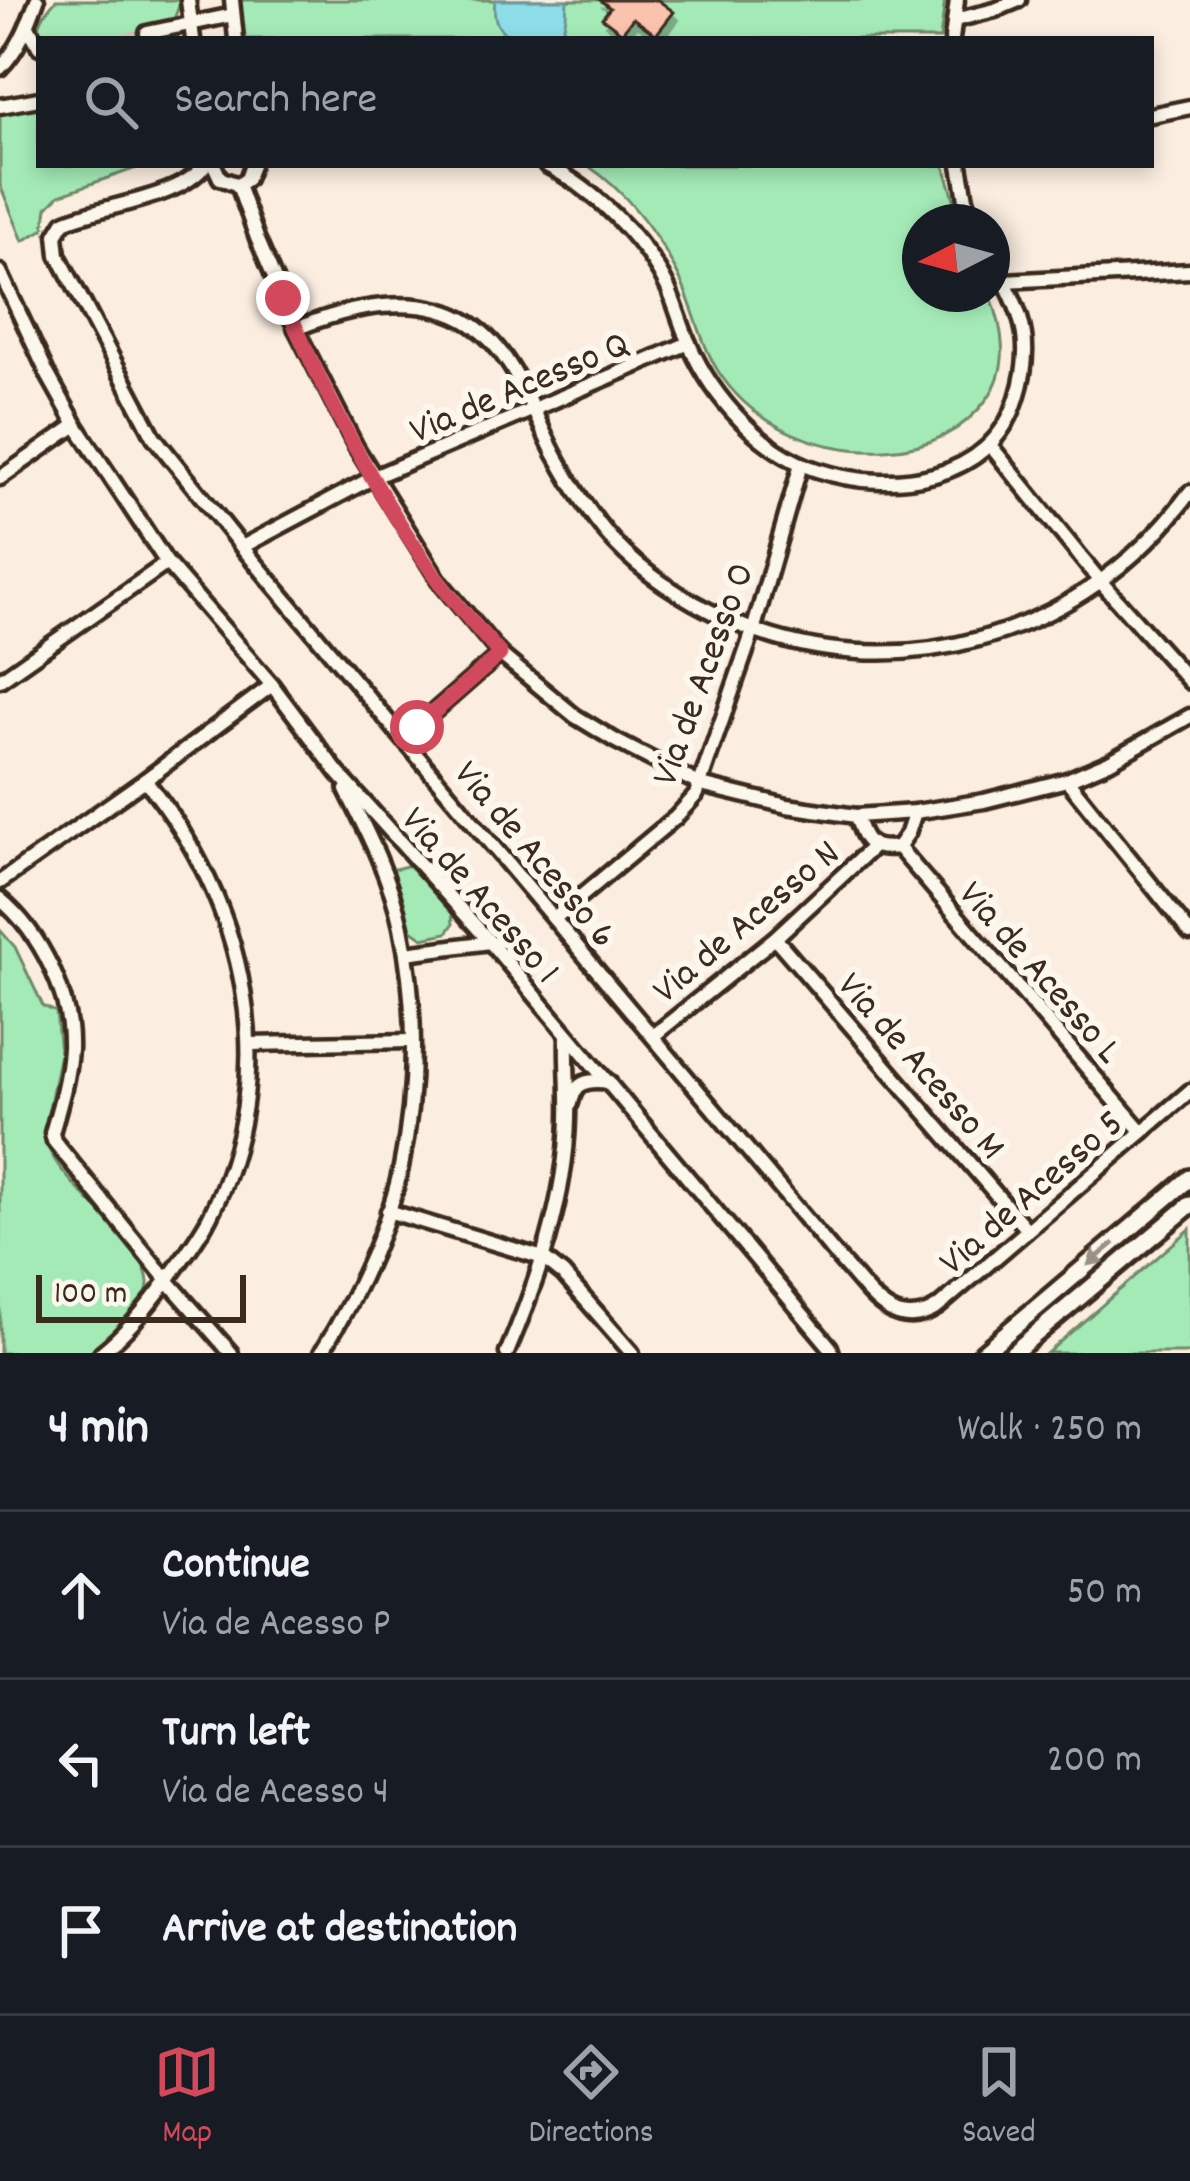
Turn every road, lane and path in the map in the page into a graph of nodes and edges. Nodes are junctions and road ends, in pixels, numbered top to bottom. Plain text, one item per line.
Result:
1 (37, 0) edge
2 (188, 0) edge
3 (957, 0) edge
4 (1019, 0) edge
5 (233, 7) edge
6 (956, 20) junction
7 (190, 22) junction
8 (28, 26) junction
9 (153, 35) edge
10 (192, 36) edge
11 (953, 36) edge
12 (36, 41) edge
13 (0, 68) edge
14 (36, 100) edge
15 (0, 106) edge
16 (1190, 107) edge
17 (1154, 114) edge
18 (206, 168) edge
19 (212, 168) edge
20 (250, 168) edge
21 (552, 168) edge
22 (961, 168) edge
23 (238, 184) junction
24 (968, 204) edge
25 (1190, 271) edge
26 (0, 272) edge
27 (1010, 281) edge
28 (1010, 292) edge
29 (296, 329) junction
30 (689, 344) junction
31 (534, 409) junction
32 (76, 425) junction
33 (990, 445) junction
34 (801, 464) junction
35 (0, 478) edge
36 (374, 478) junction
37 (1190, 492) edge
38 (242, 547) junction
39 (167, 563) junction
40 (1100, 581) junction
41 (753, 631) junction
42 (500, 654) junction
43 (0, 680) edge
44 (1190, 682) edge
45 (272, 685) junction
46 (1190, 716) edge
47 (404, 738) junction
48 (338, 773) junction
49 (145, 780) junction
50 (1067, 780) junction
51 (700, 784) junction
52 (915, 812) junction
53 (856, 816) junction
54 (874, 846) junction
55 (898, 847) junction
56 (0, 882) edge
57 (0, 899) edge
58 (554, 919) junction
59 (1190, 933) edge
60 (775, 938) junction
61 (490, 942) junction
62 (406, 953) junction
63 (567, 1035) junction
64 (653, 1036) junction
65 (412, 1041) junction
66 (249, 1044) junction
67 (609, 1082) junction
68 (1190, 1091) edge
69 (568, 1122) junction
70 (1142, 1132) junction
71 (1190, 1178) edge
72 (1187, 1208) edge
73 (388, 1211) junction
74 (1027, 1230) junction
75 (543, 1258) junction
76 (167, 1280) junction
77 (901, 1316) joint
78 (100, 1353) edge
79 (231, 1353) edge
80 (321, 1353) edge
81 (507, 1353) edge
82 (632, 1353) edge
83 (832, 1353) edge
84 (983, 1353) edge
85 (1013, 1353) edge

1 - 8 street
2 - 7 street
3 - 6 street
4 - 6 street
5 - 7 street
6 - 11 street
7 - 9 street
7 - 10 street
8 - 12 street
8 - 13 street
14 - 15 street
16 - 17 street
18 - 38 street, Via de Acesso 6
19 - 23 street
20 - 23 street
21 - 30 street
22 - 24 street
23 - 29 street
25 - 27 street
26 - 32 street, Via de Acesso 1
28 - 33 street
29 - 31 street
29 - 36 street
30 - 31 street, Via de Acesso Q
30 - 34 street
31 - 36 street, Via de Acesso Q
31 - 41 street
32 - 35 street
32 - 39 street, Via de Acesso 1
33 - 34 street
33 - 40 street
34 - 41 street, Via de Acesso O
36 - 38 street, Via de Acesso Q
36 - 42 street
37 - 40 street
38 - 47 street, Via de Acesso 6
39 - 43 street
39 - 45 street, Via de Acesso 1
40 - 41 street
40 - 44 street
41 - 51 street, Via de Acesso O
42 - 47 street
42 - 51 street
45 - 48 street, Via de Acesso 1
45 - 49 street
46 - 50 street
47 - 58 street, Via de Acesso 6
48 - 61 street, Via de Acesso 1
48 - 62 street
49 - 56 street
49 - 66 street
50 - 52 street
50 - 59 street
51 - 53 street
51 - 58 street, Via de Acesso O
52 - 53 street
52 - 55 street
53 - 54 street
54 - 55 street
54 - 60 street, Via de Acesso N
55 - 70 street, Via de Acesso L
57 - 76 street
58 - 64 street, Via de Acesso 6
60 - 64 street, Via de Acesso N
60 - 74 street, Via de Acesso M
61 - 62 street
61 - 63 street, Via de Acesso 1
62 - 65 street
63 - 67 street, Via de Acesso 1
63 - 69 street
64 - 77 street, Via de Acesso 6
65 - 66 street
65 - 73 street
66 - 76 street
67 - 69 street
67 - 83 street, Via de Acesso 1
68 - 70 street, Via de Acesso 5
69 - 75 street
70 - 74 street, Via de Acesso 5
71 -> 84 street
72 - 85 street
73 - 75 street
73 - 80 street
74 - 77 street, Via de Acesso 5
75 - 81 street
75 - 82 street
76 - 78 street
76 - 79 street

